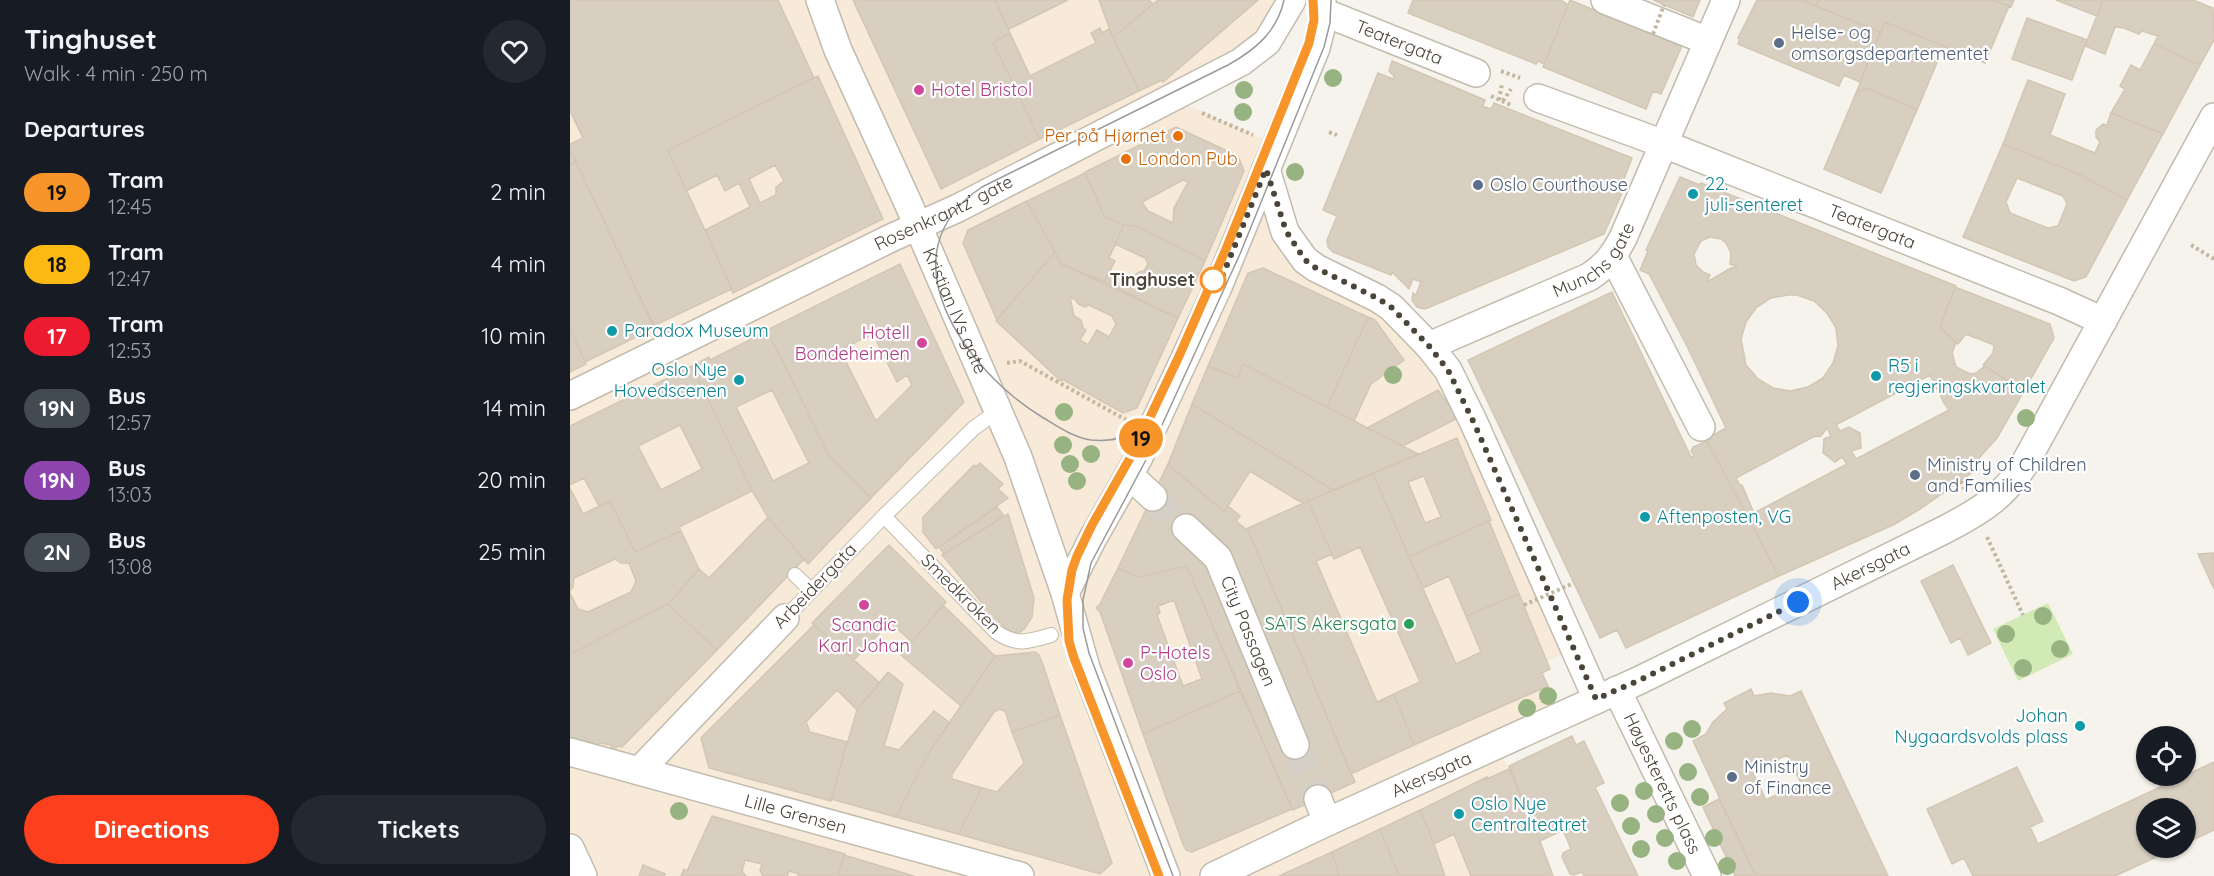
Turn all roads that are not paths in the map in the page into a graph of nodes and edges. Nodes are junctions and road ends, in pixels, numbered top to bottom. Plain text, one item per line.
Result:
1 (820, 0) edge
2 (1292, 0) edge
3 (1605, 0) edge
4 (1726, 0) edge
5 (1323, 6) edge
6 (1708, 41) junction
7 (1476, 72) dead end
8 (1538, 98) dead end
9 (2214, 117) edge
10 (1664, 144) junction
11 (1266, 169) junction
12 (919, 227) junction
13 (1613, 256) junction
14 (2103, 321) junction
15 (1429, 346) junction
16 (570, 396) edge
17 (999, 410) junction
18 (1701, 428) dead end
19 (1129, 475) junction
20 (1153, 497) tunnel mouth
21 (884, 516) junction
22 (1186, 528) tunnel mouth
23 (795, 574) dead end
24 (811, 590) junction
25 (1065, 593) junction
26 (785, 618) joint
27 (1051, 636) dead end
28 (1607, 695) junction
29 (1295, 745) tunnel mouth
30 (570, 752) edge
31 (639, 771) junction
32 (570, 848) edge
33 (583, 876) edge
34 (1020, 876) edge
35 (1166, 876) edge
36 (1214, 876) edge
37 (1707, 876) edge

1 - 12 street, Kristian IVs gate
2 - 12 street, Rosenkrantz’ gate
3 - 6 street
4 - 6 street, Munchs gate
5 - 7 street, Teatergata
5 - 11 street
6 - 10 street, Munchs gate
8 - 10 street, Teatergata
9 - 14 street, Akersgata
10 - 13 street, Munchs gate
10 - 14 street, Teatergata
11 - 15 street, Høyesteretts plass
11 - 19 street
12 - 16 street, Rosenkrantz’ gate
12 - 17 street, Kristian IVs gate
13 - 15 street, Munchs gate
13 - 18 street
14 - 28 street, Akersgata
15 - 28 street, Høyesteretts plass
17 - 21 lane, Arbeidergata
17 - 25 street, Kristian IVs gate
19 - 20 street
19 - 25 street
21 - 24 lane, Arbeidergata
21 - 27 lane, Smedkroken
22 - 29 street, City Passagen
23 - 24 lane
24 - 26 lane, Arbeidergata
25 - 35 street, Kristian IVs gate
26 - 31 street, Arbeidergata
28 - 36 street, Akersgata
28 - 37 street, Høyesteretts plass
30 - 31 street, Lille Grensen
31 - 34 street, Lille Grensen
32 - 33 street

